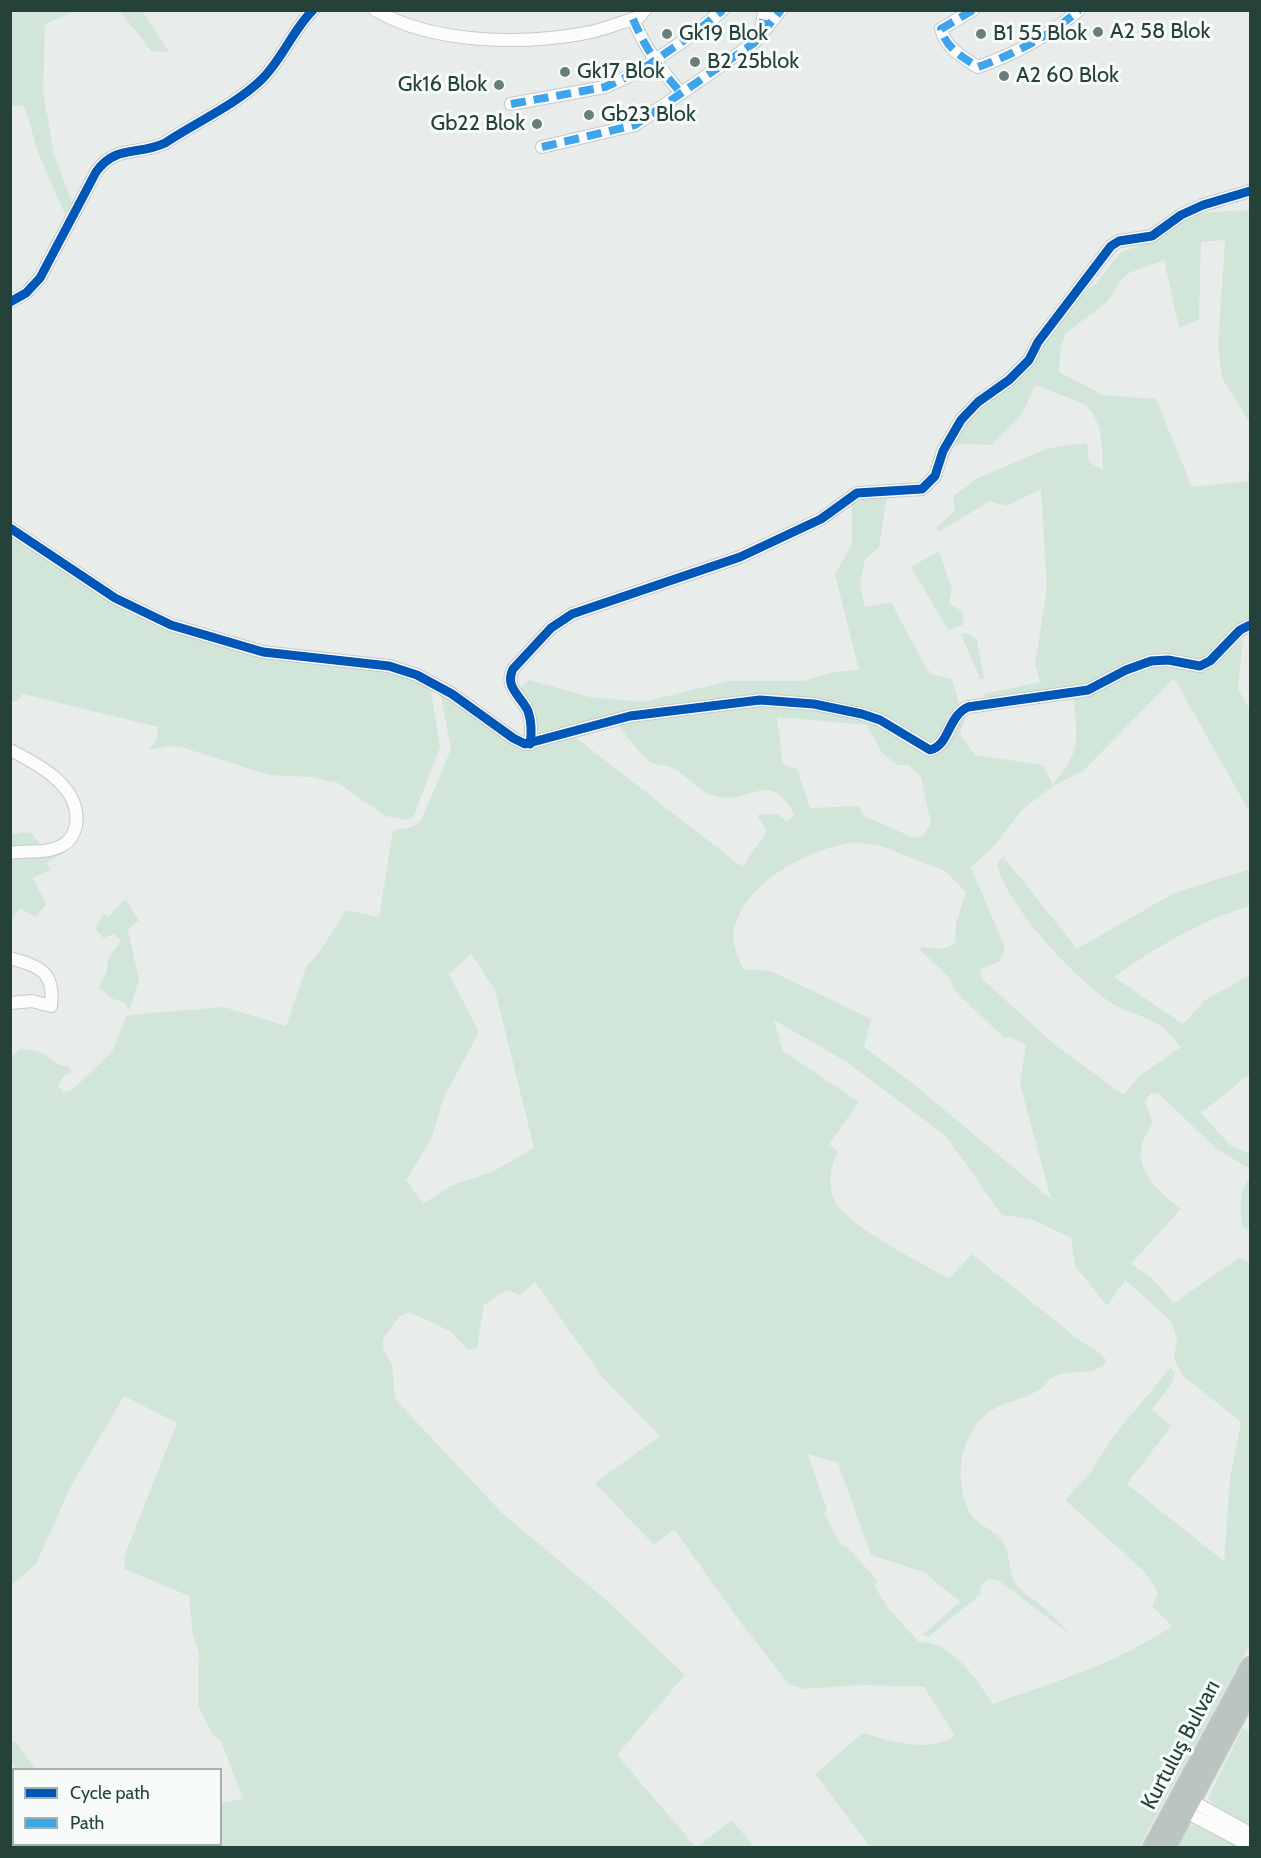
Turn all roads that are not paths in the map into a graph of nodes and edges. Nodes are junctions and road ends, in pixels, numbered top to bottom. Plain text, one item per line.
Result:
1 (314, 10) edge
2 (375, 10) edge
3 (645, 10) edge
4 (723, 10) edge
5 (765, 10) edge
6 (781, 10) edge
7 (973, 10) edge
8 (1079, 10) edge
9 (633, 19) junction
10 (760, 36) junction
11 (654, 61) junction
12 (681, 93) junction
13 (511, 104) dead end
14 (542, 147) dead end
15 (1251, 191) edge
16 (10, 302) edge
17 (10, 528) edge
18 (1251, 625) edge
19 (530, 744) junction
20 (10, 750) edge
21 (10, 853) edge
22 (10, 958) edge
23 (10, 1003) edge
24 (1251, 1665) edge
25 (1251, 1692) edge
26 (1189, 1807) junction
27 (1251, 1833) edge
28 (1251, 1846) edge
29 (1151, 1848) edge
30 (1167, 1848) edge

1 - 16 street
2 - 9 street
3 - 9 street
4 - 11 street
5 - 10 street
6 - 10 street
7 - 8 street
9 - 11 street
10 - 12 street
11 - 12 street
11 - 13 street
12 - 14 street
15 - 19 street
17 - 19 street
18 - 19 street
20 - 21 street
22 - 23 street
24 - 29 highway, Kurtuluş Bulvarı
25 - 26 highway, Kurtuluş Bulvarı
26 - 27 street
26 - 28 street
26 - 30 highway, Kurtuluş Bulvarı

